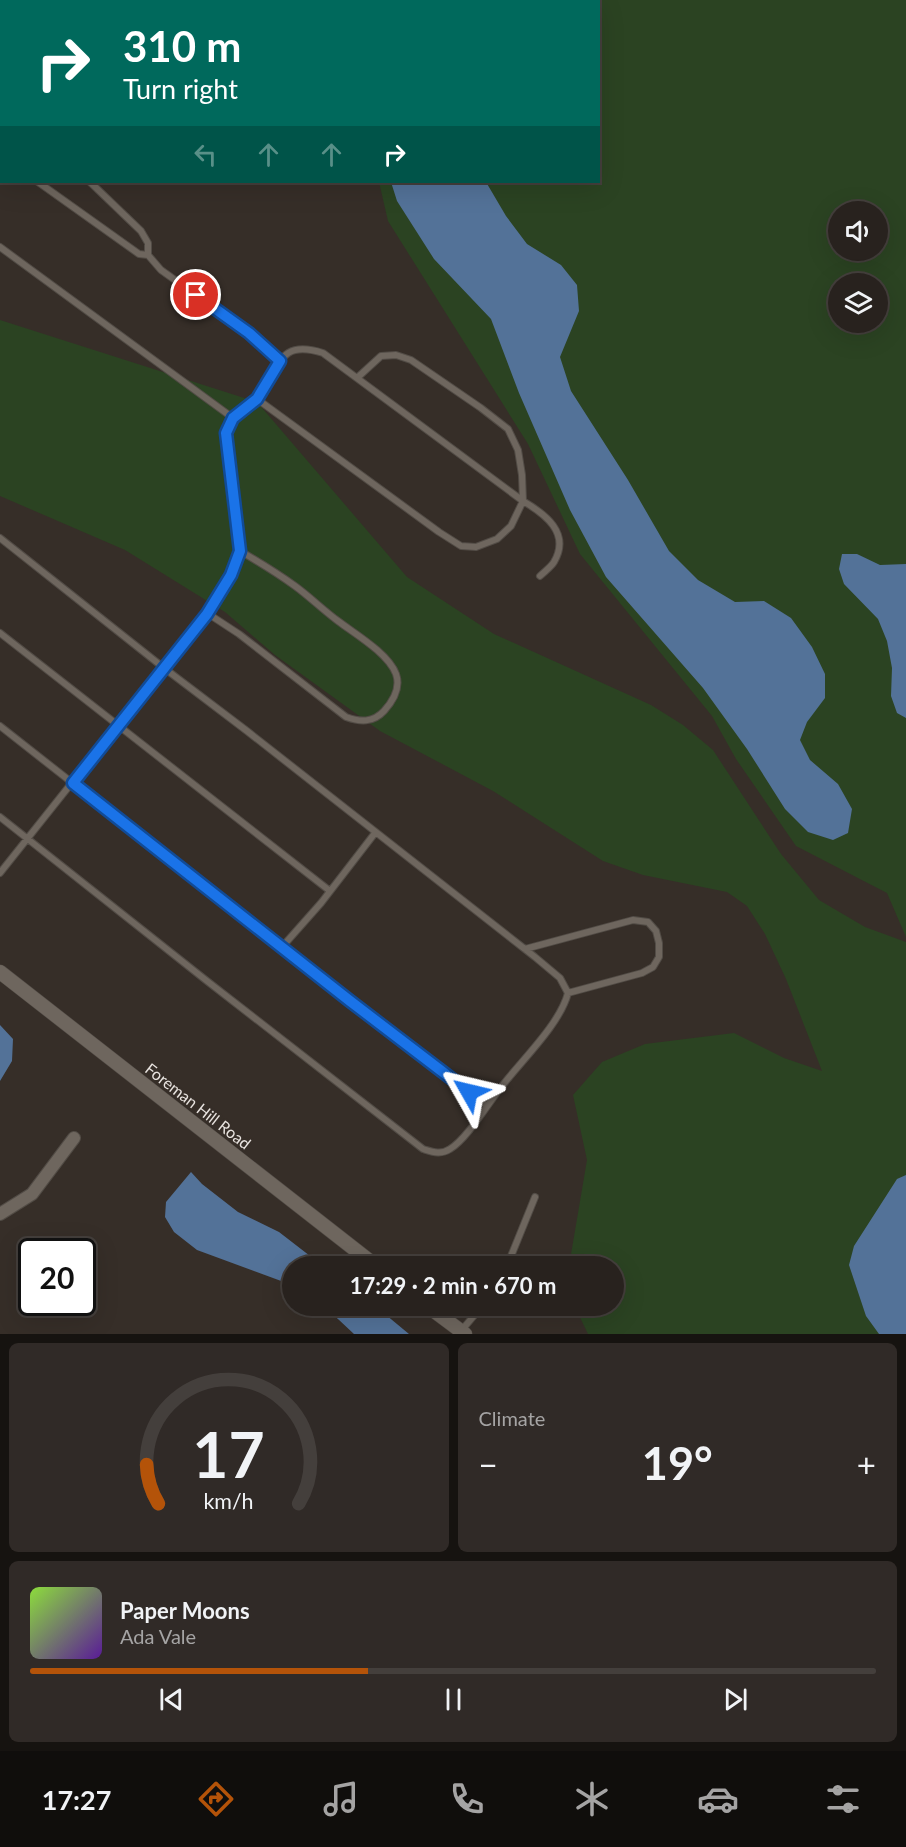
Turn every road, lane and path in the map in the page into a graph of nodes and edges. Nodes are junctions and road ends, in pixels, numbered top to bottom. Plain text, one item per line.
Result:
1 (39, 183) edge
2 (91, 183) edge
3 (0, 247) edge
4 (148, 255) junction
5 (280, 361) junction
6 (357, 378) junction
7 (257, 399) junction
8 (233, 418) junction
9 (523, 501) junction
10 (0, 538) edge
11 (240, 551) junction
12 (540, 576) dead end
13 (207, 614) junction
14 (0, 633) edge
15 (164, 668) junction
16 (119, 725) junction
17 (0, 726) edge
18 (73, 783) junction
19 (0, 817) edge
20 (375, 832) junction
21 (28, 839) junction
22 (0, 873) edge
23 (330, 891) junction
24 (282, 947) junction
25 (525, 949) junction
26 (0, 972) edge
27 (568, 993) junction
28 (487, 1106) junction
29 (74, 1138) dead end
30 (535, 1197) dead end
31 (0, 1214) edge
32 (363, 1256) edge
33 (511, 1256) edge
34 (441, 1316) edge
35 (475, 1316) edge
36 (463, 1332) edge

1 - 4 lane
2 - 4 lane
3 - 8 lane
4 - 5 lane
5 - 6 lane
5 - 7 lane
6 - 9 lane
6 - 9 lane
7 - 8 lane
7 - 9 lane
8 - 11 lane
9 - 12 lane
10 - 15 lane
11 - 13 lane
11 - 13 lane
13 - 15 lane
14 - 16 lane
15 - 16 lane
15 - 20 lane
16 - 18 lane
16 - 23 lane
17 - 18 lane
18 - 21 lane
18 - 24 lane
19 - 21 lane
20 - 23 lane
20 - 25 lane
21 - 22 lane
21 - 28 lane
23 - 24 lane
24 - 28 lane
25 - 27 lane
25 - 27 lane
26 - 32 street, Foreman Hill Road
27 - 28 lane
29 - 31 street
30 - 33 lane
34 - 36 street
35 - 36 lane

